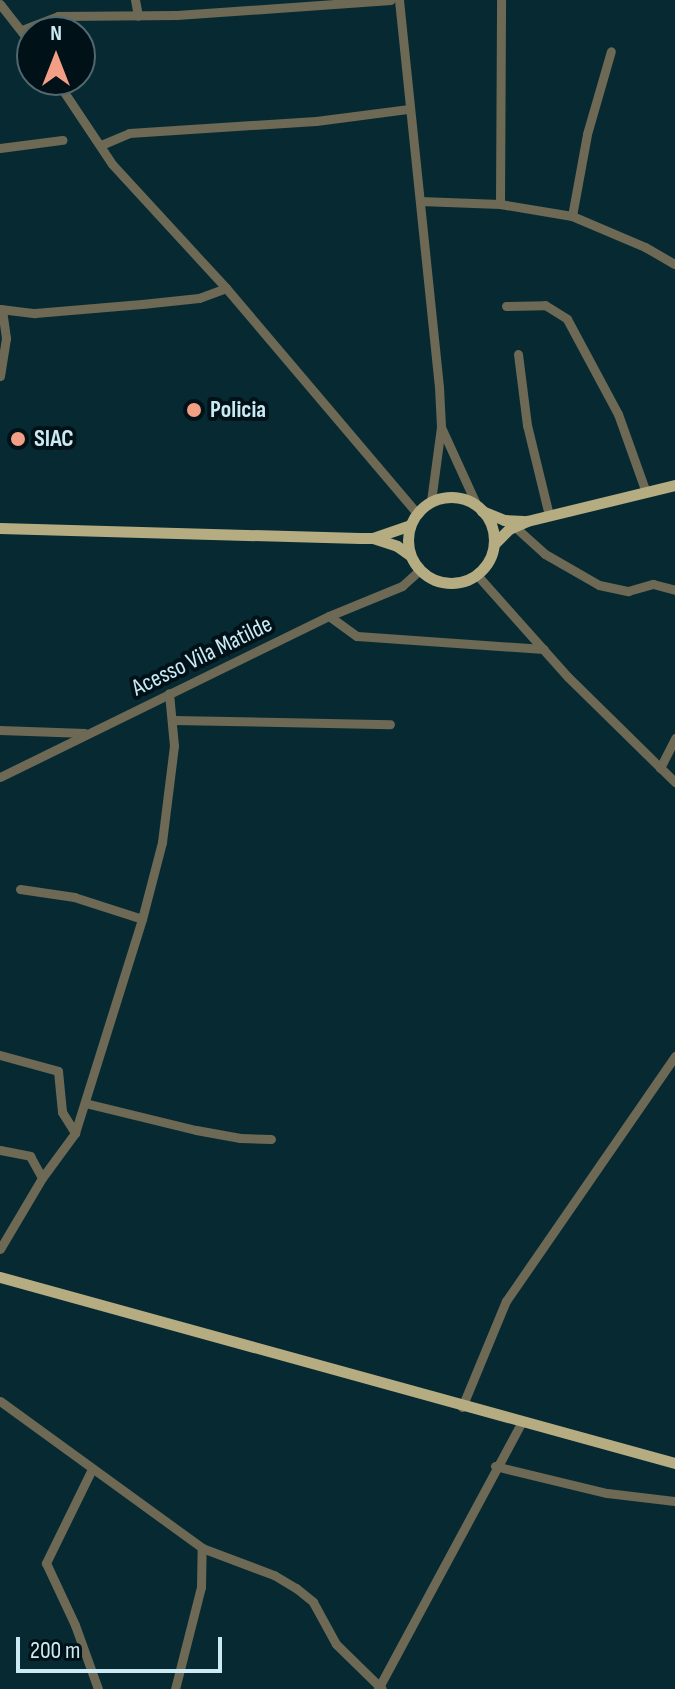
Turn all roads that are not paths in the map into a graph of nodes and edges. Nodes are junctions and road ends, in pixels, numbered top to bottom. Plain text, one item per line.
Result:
1 (135, 0) edge
2 (390, 0) edge
3 (399, 0) edge
4 (501, 0) edge
5 (0, 4) edge
6 (96, 16) edge
7 (138, 16) junction
8 (16, 23) edge
9 (611, 51) dead end
10 (67, 96) edge
11 (409, 109) junction
12 (62, 140) dead end
13 (101, 145) junction
14 (0, 148) edge
15 (420, 201) junction
16 (500, 204) junction
17 (572, 216) junction
18 (675, 264) edge
19 (226, 288) junction
20 (506, 306) dead end
21 (1, 309) edge
22 (518, 354) dead end
23 (0, 376) edge
24 (441, 427) junction
25 (675, 485) edge
26 (646, 492) junction
27 (431, 501) junction
28 (480, 508) junction
29 (417, 513) junction
30 (549, 515) junction
31 (527, 521) junction
32 (410, 525) junction
33 (514, 526) junction
34 (0, 528) edge
35 (373, 538) junction
36 (494, 544) junction
37 (410, 555) junction
38 (420, 570) junction
39 (477, 575) junction
40 (675, 590) edge
41 (329, 616) junction
42 (544, 649) junction
43 (169, 693) junction
44 (173, 720) junction
45 (390, 724) dead end
46 (0, 730) edge
47 (86, 733) junction
48 (675, 738) edge
49 (660, 768) junction
50 (0, 777) edge
51 (675, 782) edge
52 (20, 889) dead end
53 (142, 919) junction
54 (0, 1055) edge
55 (675, 1056) edge
56 (85, 1103) junction
57 (75, 1133) junction
58 (271, 1139) dead end
59 (0, 1150) edge
60 (42, 1178) junction
61 (0, 1249) edge
62 (0, 1277) edge
63 (0, 1401) edge
64 (462, 1407) junction
65 (522, 1422) junction
66 (675, 1463) edge
67 (495, 1466) junction
68 (92, 1469) junction
69 (675, 1501) edge
70 (202, 1548) junction
71 (380, 1688) edge
72 (98, 1689) edge
73 (175, 1689) edge

1 - 7 street
2 - 7 street
3 - 11 street
4 - 16 street
5 - 8 street
6 - 7 street
9 - 17 street
10 - 13 street
11 - 13 street
11 - 15 street
12 - 14 street
13 - 19 street
15 - 16 street
15 - 24 street
16 - 17 street
17 - 18 street
19 - 21 street
19 - 29 street
20 - 26 street
21 - 23 street
22 - 30 street
24 - 27 street
24 - 28 street
25 - 26 main road
26 - 30 main road
27 - 28 main road
27 - 29 main road
28 - 31 main road
28 - 36 main road
29 - 32 main road
30 - 31 main road
31 - 33 main road
32 - 35 main road
32 - 37 main road
33 - 36 main road
33 - 40 street
34 - 35 main road
35 - 37 main road
36 - 39 main road
37 - 38 main road
38 - 39 main road
38 - 41 street, Acesso Vila Matilde
39 - 42 street
41 - 42 street
41 - 43 street, Acesso Vila Matilde
42 - 49 street
43 - 44 street
43 - 47 street, Acesso Vila Matilde
44 - 45 street
44 - 53 street
46 - 47 street
47 - 50 street, Acesso Vila Matilde
48 - 49 street
49 - 51 street
52 - 53 street
53 - 56 street
54 - 57 street
55 - 64 street
56 - 57 street
56 - 58 street
57 - 60 street
59 - 60 street
60 - 61 street
62 - 64 main road
63 - 68 street
64 - 65 main road
65 - 66 main road
65 - 67 street
67 - 69 street
67 - 71 street
68 - 70 street
68 - 72 street
70 - 71 street
70 - 73 street

